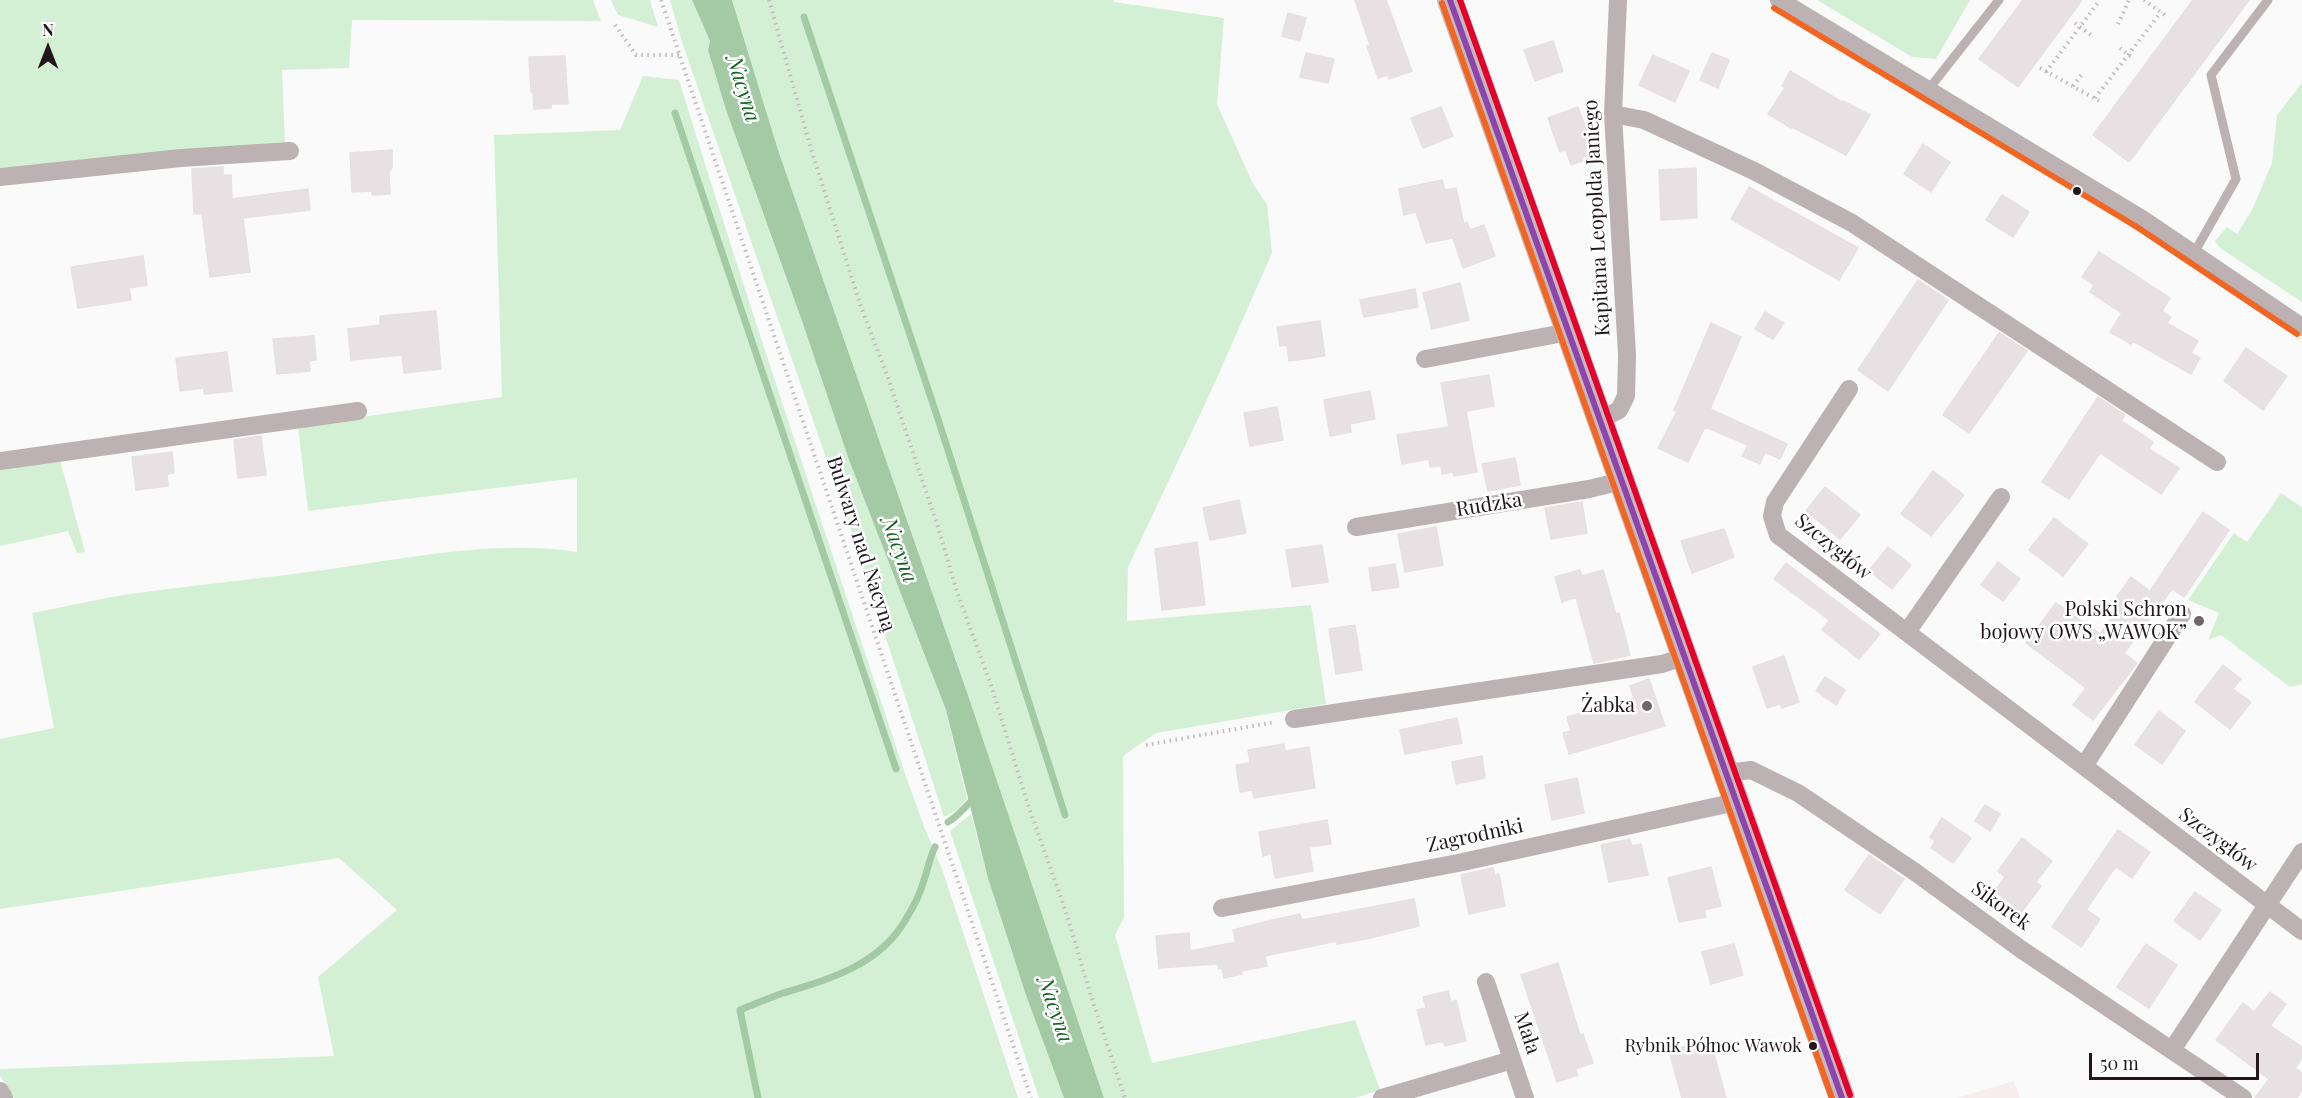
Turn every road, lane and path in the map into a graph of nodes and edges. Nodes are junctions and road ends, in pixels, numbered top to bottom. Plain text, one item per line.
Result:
1 (661, 0) edge
2 (769, 0) edge
3 (1450, 0) edge
4 (1618, 0) edge
5 (1779, 0) edge
6 (1999, 0) edge
7 (2100, 0) edge
8 (2129, 0) edge
9 (2144, 0) edge
10 (2268, 0) edge
11 (2161, 12) junction
12 (2166, 16) dead end
13 (2075, 22) dead end
14 (2118, 24) dead end
15 (615, 25) dead end
16 (2080, 26) junction
17 (2091, 35) dead end
18 (2120, 48) dead end
19 (2128, 54) junction
20 (679, 55) junction
21 (2134, 59) dead end
22 (2040, 68) dead end
23 (2046, 72) junction
24 (2083, 73) dead end
25 (2073, 86) junction
26 (1928, 90) junction
27 (2095, 99) junction
28 (2101, 102) dead end
29 (1613, 114) junction
30 (290, 151) dead end
31 (0, 177) edge
32 (2194, 253) junction
33 (2302, 327) edge
34 (1569, 332) junction
35 (1425, 359) dead end
36 (1849, 389) dead end
37 (358, 411) dead end
38 (1600, 420) junction
39 (0, 461) edge
40 (2217, 462) dead end
41 (1622, 481) junction
42 (2001, 497) dead end
43 (1356, 527) dead end
44 (2182, 614) dead end
45 (1907, 632) junction
46 (1684, 657) junction
47 (1294, 719) joint
48 (1146, 745) dead end
49 (2084, 766) junction
50 (1726, 773) junction
51 (1736, 802) junction
52 (2302, 852) edge
53 (2266, 905) junction
54 (1222, 908) dead end
55 (2302, 931) edge
56 (1486, 982) dead end
57 (2172, 1050) junction
58 (1512, 1060) junction
59 (0, 1091) edge
60 (4, 1098) edge
61 (1031, 1098) edge
62 (1125, 1098) edge
63 (1382, 1098) edge
64 (1525, 1098) edge
65 (1842, 1098) edge
66 (2243, 1098) edge

1 - 20 path, Bulwary nad Nacyną
2 - 62 path
3 - 34 main road
4 - 29 street, Kapitana Leopolda Janiego
5 - 26 street
6 - 26 lane
7 - 16 path
8 - 14 path
9 - 11 path
10 - 32 lane
11 - 12 path
11 - 19 path
13 - 16 path
15 - 20 path
16 - 17 path
16 - 23 path
18 - 19 path
19 - 21 path
19 - 27 path
20 - 61 path, Bulwary nad Nacyną
22 - 23 path
23 - 25 path
24 - 25 path
25 - 27 path
26 - 32 street
27 - 28 path
29 - 38 street, Kapitana Leopolda Janiego
29 - 40 street
30 - 31 street
32 - 33 street
34 - 35 street
34 - 38 main road
36 - 45 street, Szczygłów
37 - 39 street
38 - 41 main road
41 - 43 street, Rudzka
41 - 46 main road
42 - 45 street
44 - 49 street
45 - 49 street, Szczygłów
46 - 47 street
46 - 50 main road
47 - 48 path
49 - 53 street, Szczygłów
50 - 51 main road
50 - 57 street, Sikorek
51 - 54 street, Zagrodniki
51 - 65 main road
52 - 53 street
53 - 55 street, Szczygłów
53 - 57 street
56 - 58 street, Mała
57 - 66 street, Sikorek
58 - 63 street
58 - 64 street, Mała
59 - 60 street

